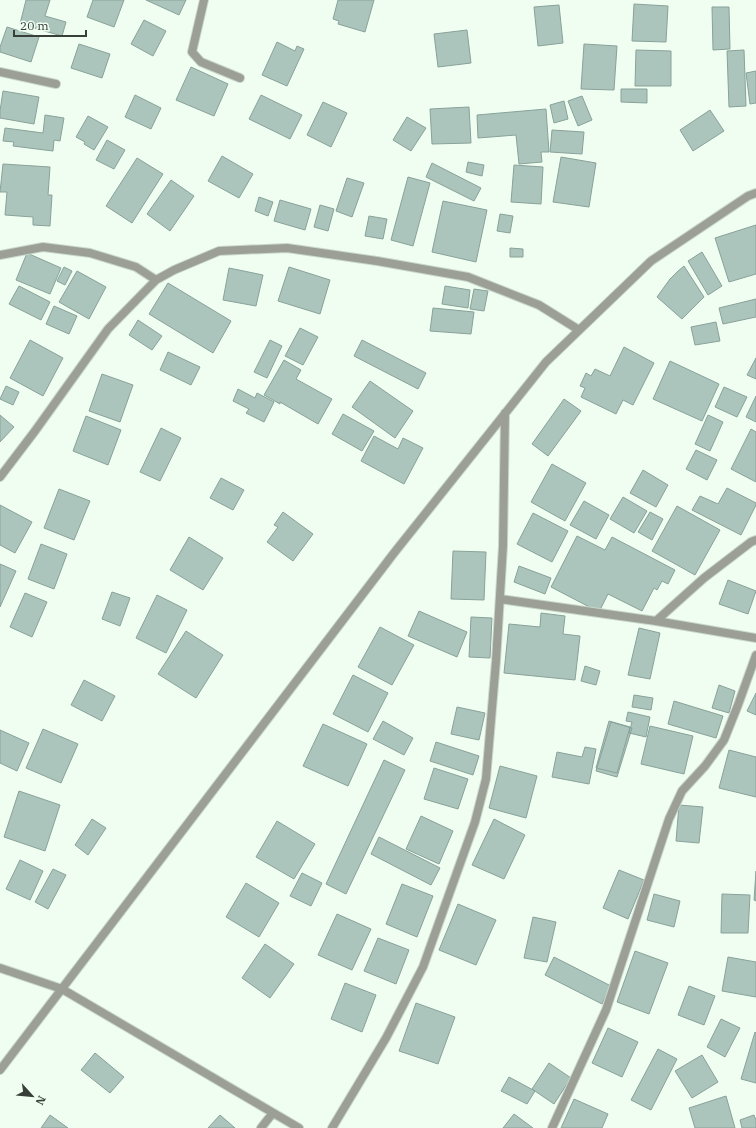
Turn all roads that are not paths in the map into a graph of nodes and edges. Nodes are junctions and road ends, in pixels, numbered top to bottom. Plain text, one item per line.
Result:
1 (204, 0) edge
2 (0, 72) edge
3 (240, 78) dead end
4 (56, 84) dead end
5 (756, 193) edge
6 (0, 255) edge
7 (156, 280) junction
8 (579, 330) junction
9 (505, 413) junction
10 (0, 476) edge
11 (756, 540) edge
12 (500, 599) junction
13 (656, 621) junction
14 (756, 638) edge
15 (756, 655) edge
16 (0, 968) edge
17 (62, 989) junction
18 (0, 1070) edge
19 (272, 1114) junction
20 (261, 1128) edge
21 (298, 1128) edge
22 (332, 1128) edge
23 (552, 1128) edge

1 - 3 street
2 - 4 street
5 - 8 street
6 - 7 street
7 - 8 street
7 - 10 street
8 - 9 street
9 - 12 street
9 - 17 street
11 - 13 street
12 - 13 street
12 - 22 street
13 - 14 street
15 - 23 street
16 - 17 street
17 - 18 street
17 - 19 street
19 - 20 street
19 - 21 street

